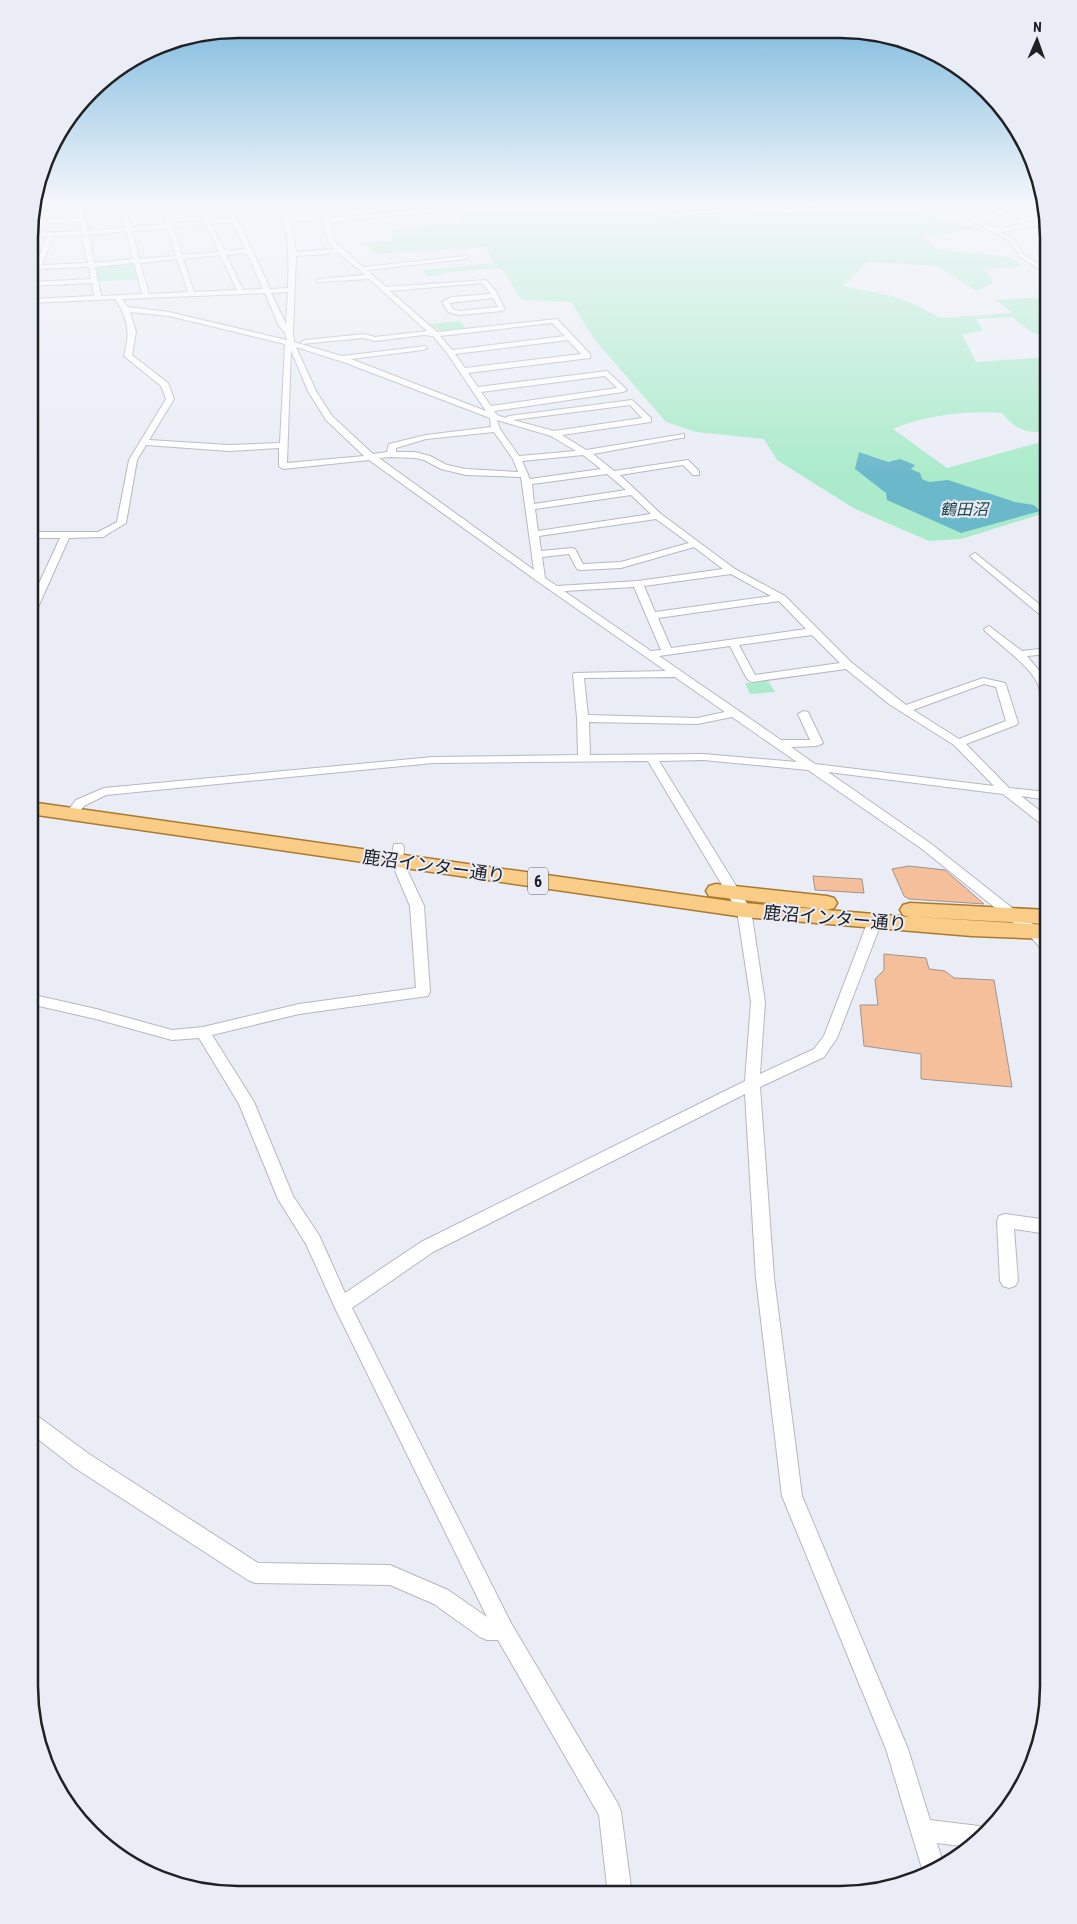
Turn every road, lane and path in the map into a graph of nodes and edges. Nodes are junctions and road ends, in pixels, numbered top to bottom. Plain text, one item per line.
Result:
1 (146, 296) joint
2 (156, 296) edge
3 (269, 296) edge
4 (290, 296) edge
5 (393, 296) edge
6 (494, 296) joint
7 (118, 297) junction
8 (98, 298) joint
9 (38, 301) edge
10 (127, 309) junction
11 (289, 332) junction
12 (435, 334) junction
13 (570, 338) junction
14 (292, 343) junction
15 (423, 348) dead end
16 (450, 352) junction
17 (341, 358) junction
18 (462, 371) junction
19 (475, 390) junction
20 (488, 409) junction
21 (497, 418) junction
22 (496, 429) junction
23 (554, 434) junction
24 (681, 436) dead end
25 (144, 442) junction
26 (283, 445) junction
27 (582, 452) junction
28 (391, 454) junction
29 (371, 457) junction
30 (517, 459) junction
31 (610, 473) junction
32 (696, 473) dead end
33 (525, 479) junction
34 (633, 492) junction
35 (531, 506) junction
36 (658, 516) junction
37 (66, 534) junction
38 (536, 534) junction
39 (38, 535) edge
40 (696, 544) junction
41 (538, 554) junction
42 (975, 556) dead end
43 (732, 571) junction
44 (540, 579) junction
45 (638, 584) junction
46 (555, 589) junction
47 (38, 596) edge
48 (781, 598) junction
49 (1040, 609) edge
50 (651, 616) junction
51 (989, 629) dead end
52 (816, 630) junction
53 (733, 643) junction
54 (666, 652) junction
55 (1040, 652) edge
56 (650, 654) junction
57 (1020, 654) junction
58 (848, 665) junction
59 (678, 674) junction
60 (1040, 679) edge
61 (905, 709) junction
62 (734, 713) junction
63 (804, 714) dead end
64 (583, 718) junction
65 (958, 743) junction
66 (779, 744) junction
67 (651, 757) junction
68 (584, 758) junction
69 (812, 767) junction
70 (1008, 792) junction
71 (1040, 795) edge
72 (38, 797) edge
73 (38, 808) edge
74 (76, 809) junction
75 (1040, 817) edge
76 (398, 854) junction
77 (739, 902) junction
78 (1015, 916) junction
79 (1040, 917) edge
80 (875, 921) junction
81 (1040, 931) edge
82 (1040, 932) edge
83 (38, 1001) edge
84 (203, 1032) junction
85 (752, 1084) junction
86 (1040, 1226) edge
87 (1009, 1281) dead end
88 (342, 1305) junction
89 (38, 1428) edge
90 (504, 1630) junction
91 (922, 1830) junction
92 (971, 1837) edge
93 (932, 1864) edge
94 (619, 1886) edge

1 - 2 street
1 - 7 street
3 - 11 street
4 - 11 street
5 - 12 street
6 - 6 street
7 - 8 street
7 - 10 street
8 - 9 street
10 - 14 street
10 - 25 street
11 - 14 street
12 - 13 street
12 - 14 street
12 - 16 street
13 - 16 street
13 - 18 street
14 - 17 street
14 - 26 street
14 - 29 street
15 - 17 street
16 - 18 street
17 - 21 street
18 - 19 street
19 - 20 street
19 - 20 street
20 - 21 street
21 - 22 street
21 - 23 street
21 - 23 street
22 - 28 street
22 - 30 street
23 - 27 street
24 - 27 street
25 - 26 street
25 - 37 street
26 - 29 street
27 - 30 street
27 - 31 street
28 - 29 street
28 - 33 street
29 - 44 street
30 - 33 street
31 - 32 street
31 - 33 street
31 - 34 street
33 - 35 street
34 - 35 street
34 - 36 street
35 - 38 street
36 - 38 street
36 - 40 street
37 - 39 street
37 - 47 street
38 - 41 street
40 - 41 street
40 - 43 street
41 - 44 street
42 - 49 street
43 - 45 street
43 - 48 street
44 - 46 street
45 - 46 street
45 - 50 street
46 - 56 street
48 - 50 street
48 - 52 street
50 - 54 street
51 - 57 street
52 - 53 street
52 - 58 street
53 - 54 street
53 - 58 street
54 - 56 street
55 - 57 street
56 - 59 street
57 - 60 street
58 - 61 street
59 - 62 street
59 - 64 street
61 - 65 street
61 - 65 street
62 - 64 street
62 - 66 street
63 - 66 street
64 - 68 street
65 - 70 street
66 - 69 street
67 - 68 street
67 - 69 street
67 - 77 street
68 - 74 street
69 - 70 street
69 - 78 street
70 - 71 street
70 - 75 street
72 - 74 main road, 鹿沼インター通り / 6
73 - 74 main road, 鹿沼インター通り / 6
74 - 76 main road, 鹿沼インター通り / 6
76 - 77 main road, 鹿沼インター通り / 6
76 - 84 street
77 - 78 main road, 鹿沼インター通り / 6
77 - 80 main road, 鹿沼インター通り / 6
77 - 85 street
78 - 79 main road, 鹿沼インター通り / 6
78 - 81 street
80 - 82 main road, 鹿沼インター通り / 6
80 - 85 street
83 - 84 street
84 - 88 street
85 - 88 street
85 - 91 street
86 - 87 street
88 - 90 street
89 - 90 street
90 - 94 street
91 - 92 street
91 - 93 street

